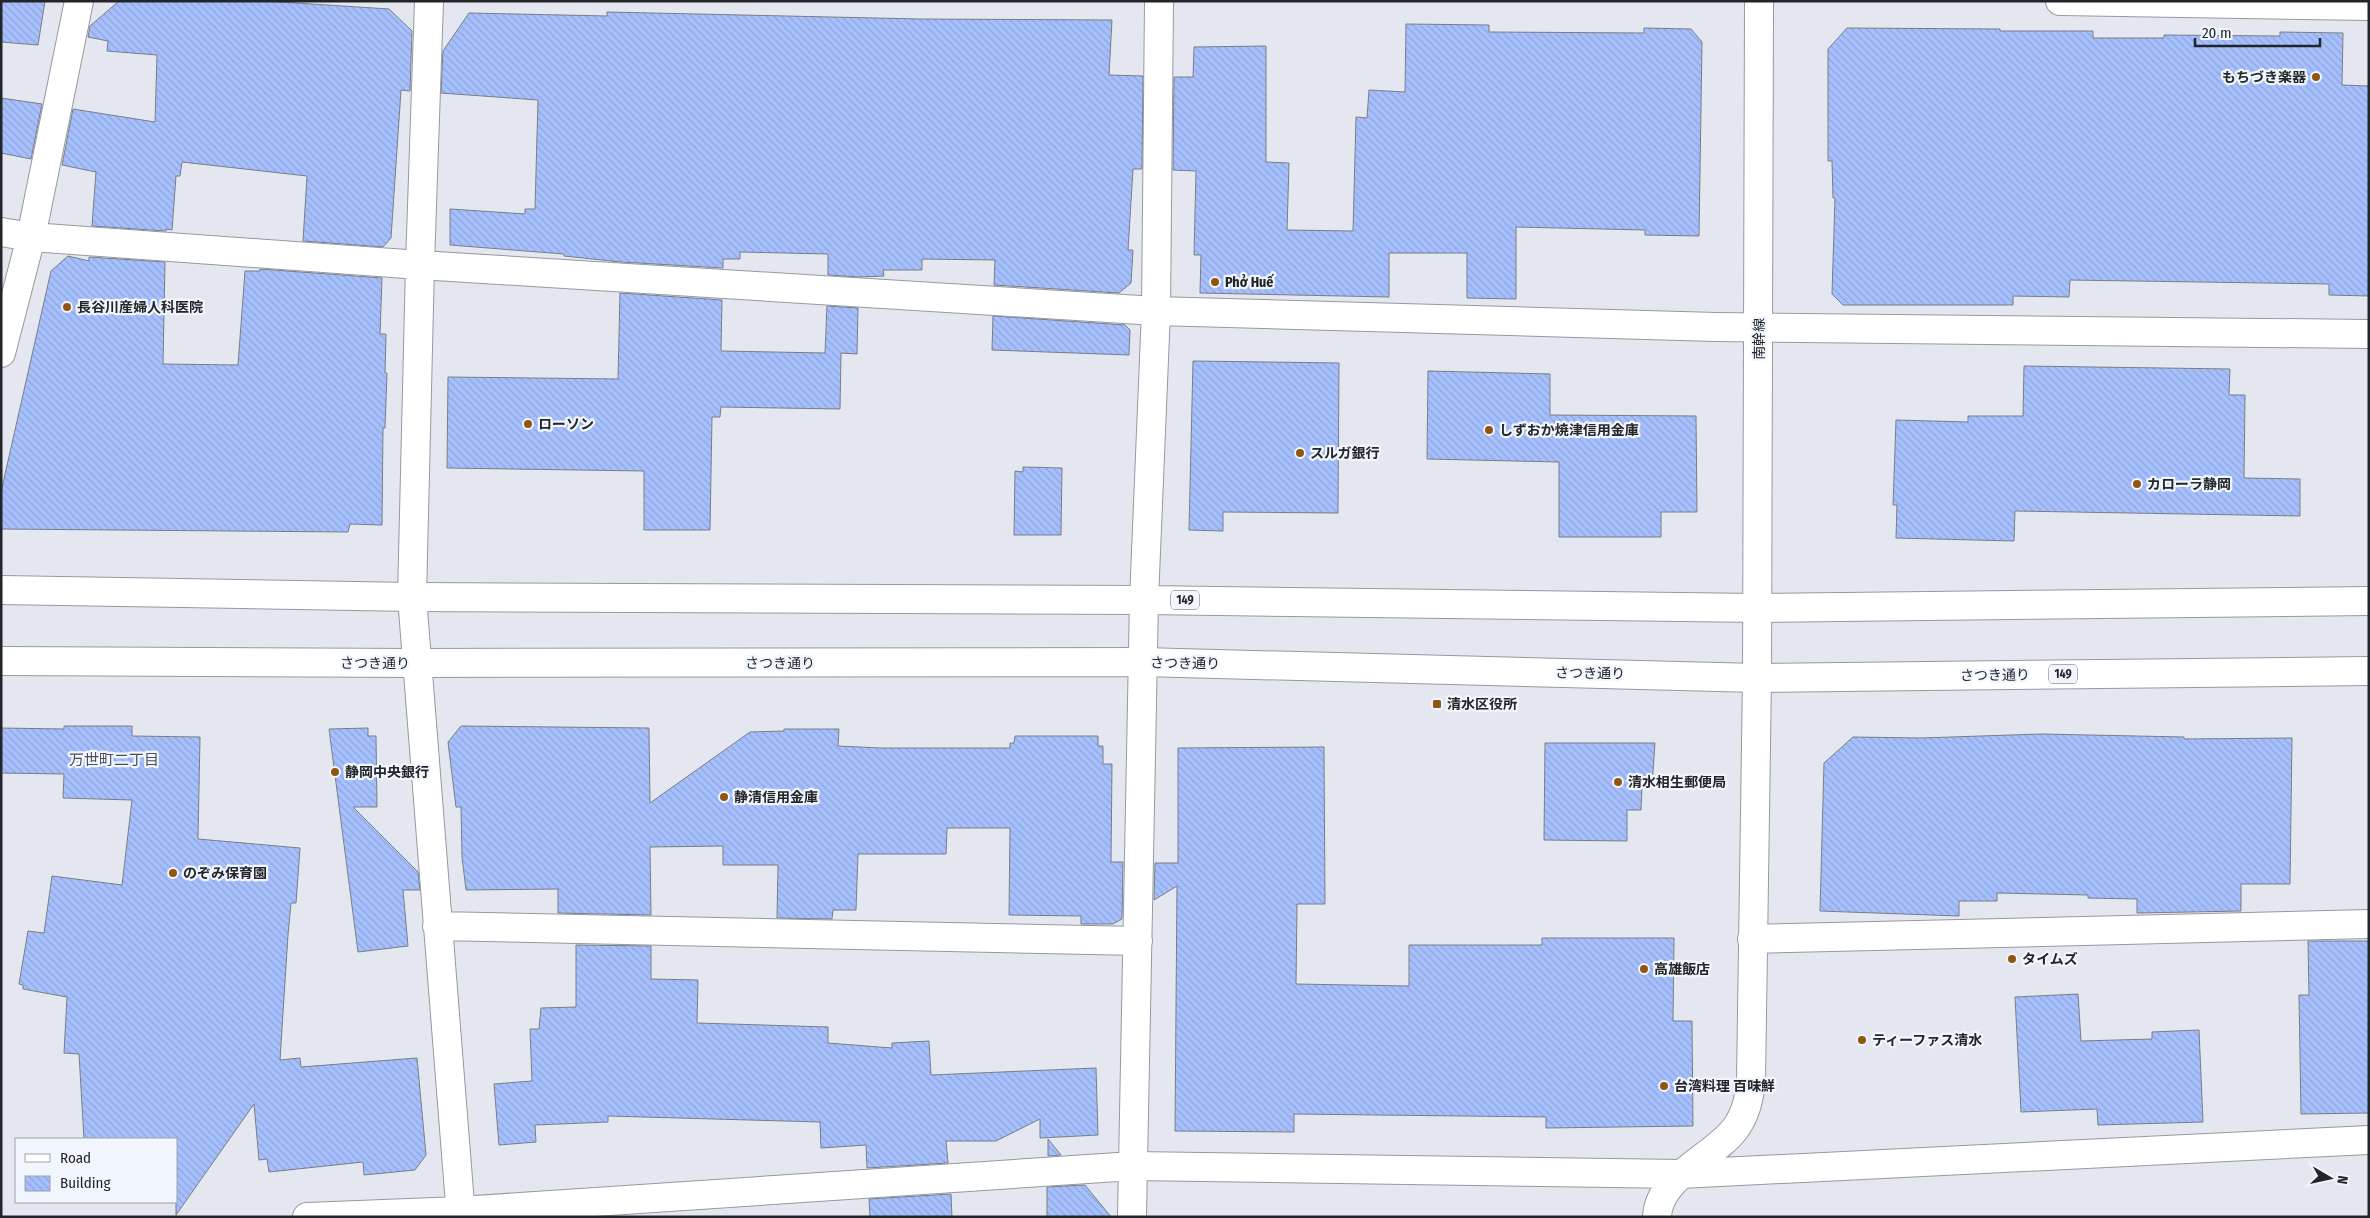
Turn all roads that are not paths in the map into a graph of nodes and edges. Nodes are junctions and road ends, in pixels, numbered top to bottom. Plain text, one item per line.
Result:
1 (79, 1) edge
2 (429, 1) edge
3 (1159, 1) edge
4 (1759, 1) edge
5 (2060, 1) edge
6 (2369, 6) edge
7 (1, 232) edge
8 (31, 237) junction
9 (420, 265) junction
10 (1156, 310) junction
11 (1759, 326) junction
12 (2369, 334) edge
13 (1, 353) edge
14 (1, 590) edge
15 (412, 597) junction
16 (1144, 600) junction
17 (2369, 601) edge
18 (1758, 608) junction
19 (1, 661) edge
20 (1142, 662) junction
21 (417, 663) junction
22 (2369, 671) edge
23 (1757, 678) junction
24 (2369, 924) edge
25 (437, 926) junction
26 (1752, 939) junction
27 (1138, 941) junction
28 (2369, 1140) edge
29 (1134, 1166) junction
30 (1680, 1174) junction
31 (460, 1214) edge
32 (307, 1217) edge
33 (1132, 1217) edge
34 (1657, 1217) edge

1 - 8 main road
2 - 9 main road
3 - 10 main road
4 - 11 main road, 南幹線
5 - 6 main road
7 - 8 main road
8 - 9 main road
8 - 13 main road
9 - 10 main road
9 - 15 main road
10 - 11 main road
10 - 16 main road
11 - 12 main road
11 - 18 main road, 南幹線
14 - 15 main road, 149
15 - 16 main road, 149
15 - 21 main road
16 - 18 main road, 149
16 - 20 main road
17 - 18 main road, 149
18 - 23 main road, 南幹線
19 - 21 main road, さつき通り / 149
20 - 21 main road, さつき通り / 149
20 - 23 main road, さつき通り / 149
20 - 27 main road
21 - 25 main road
22 - 23 main road, さつき通り / 149
23 - 26 main road, 南幹線
24 - 26 main road
25 - 27 main road
25 - 31 main road
26 - 30 main road, 南幹線
27 - 29 main road
28 - 30 main road
29 - 30 main road
29 - 31 main road
29 - 33 main road
30 - 34 main road, 南幹線
31 - 32 main road

